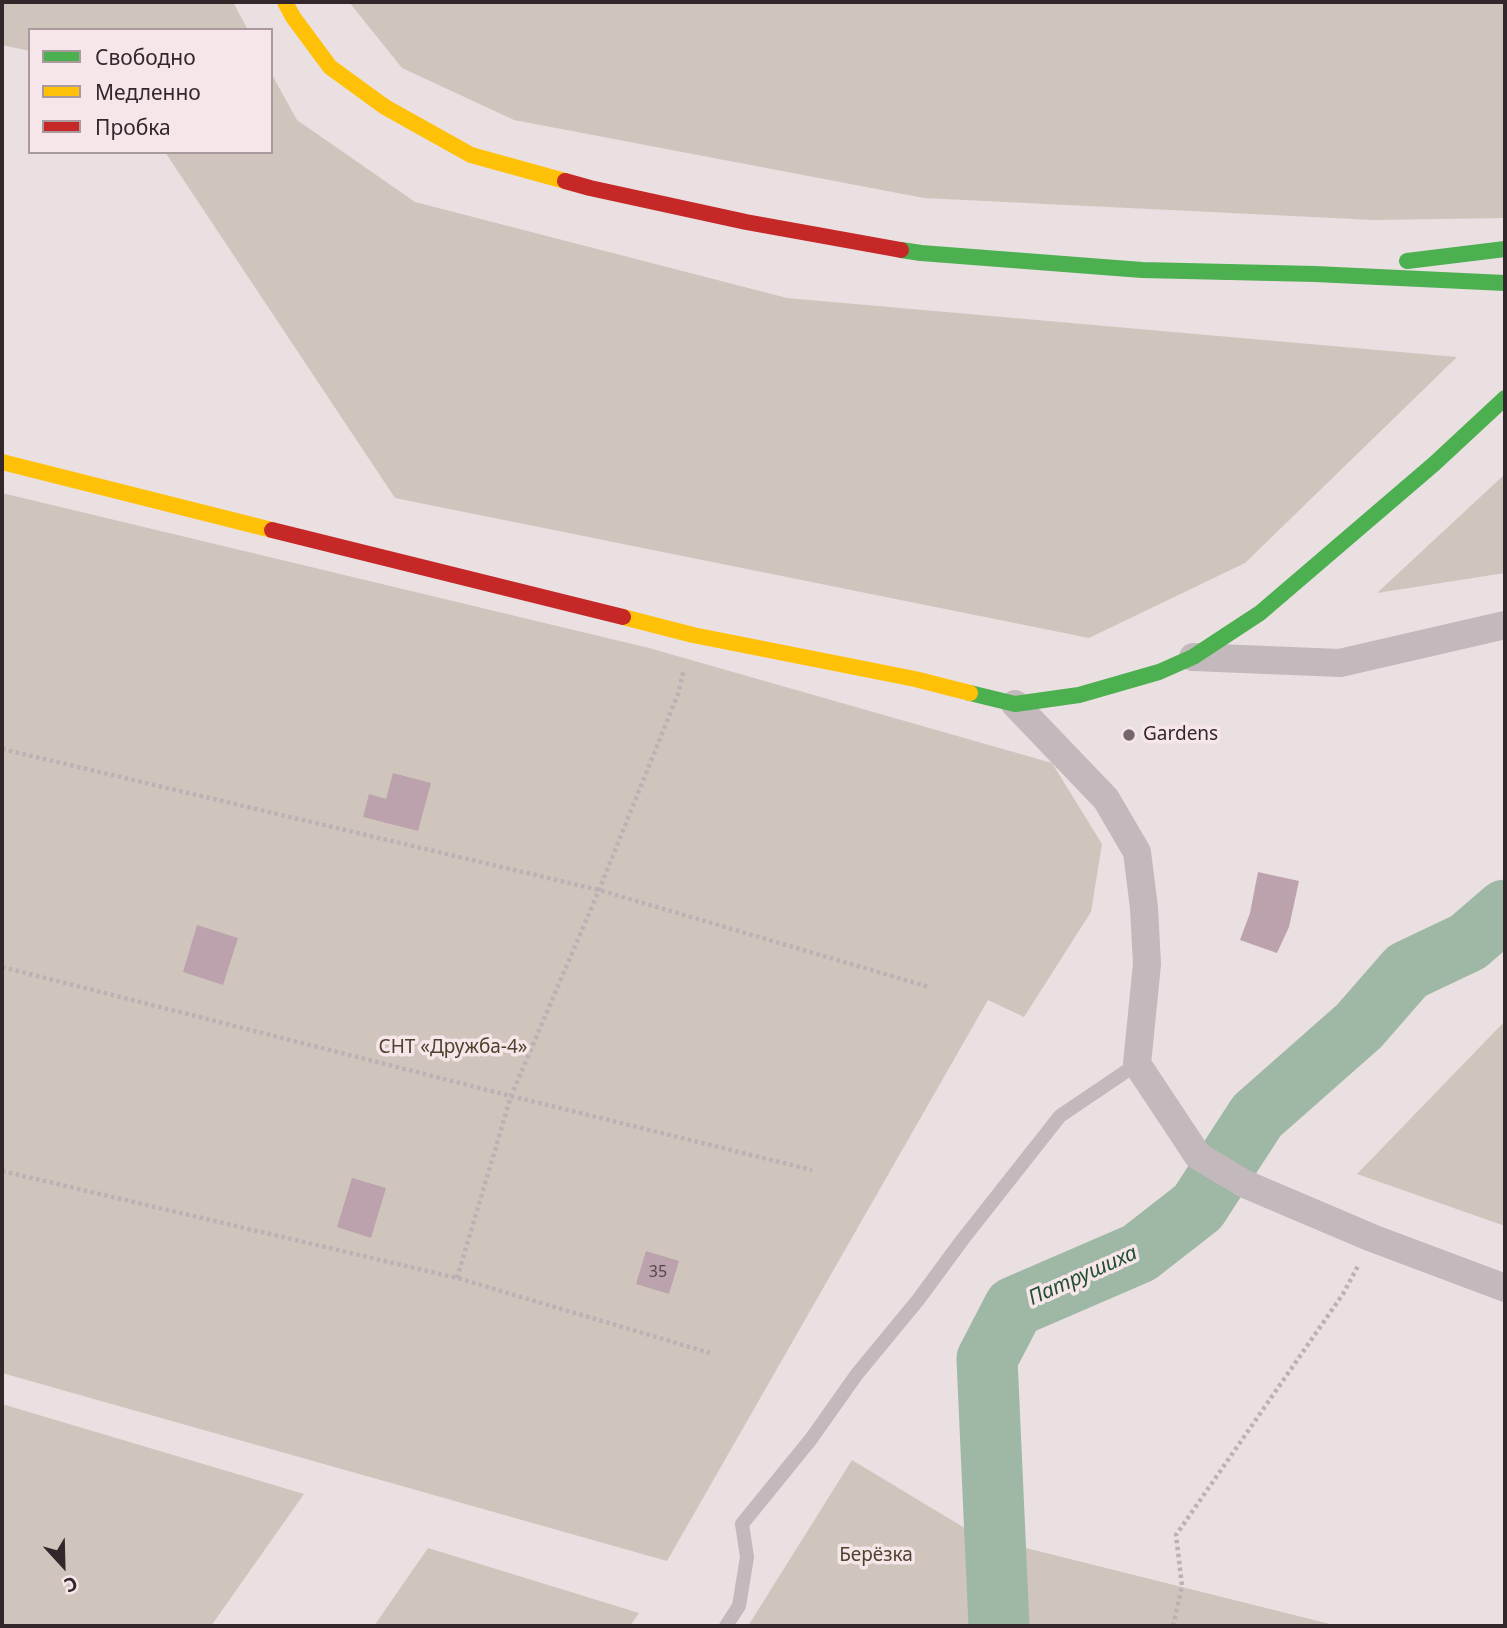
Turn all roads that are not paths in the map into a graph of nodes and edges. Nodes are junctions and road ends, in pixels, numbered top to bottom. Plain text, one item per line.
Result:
1 (285, 2) edge
2 (1505, 249) edge
3 (1315, 274) junction
4 (1505, 283) edge
5 (1433, 295) dead end
6 (1505, 385) edge
7 (1505, 398) edge
8 (2, 462) edge
9 (1434, 464) junction
10 (1505, 625) edge
11 (1193, 657) junction
12 (1016, 704) junction
13 (1138, 1065) junction
14 (1505, 1288) edge
15 (726, 1626) edge

1 - 3 main road
2 - 3 main road
3 - 4 main road
3 - 5 main road
6 - 9 main road
7 - 9 main road
8 - 12 main road
9 - 11 main road
10 - 11 street
11 - 12 main road
12 - 13 street
13 - 14 street
13 - 15 lane

